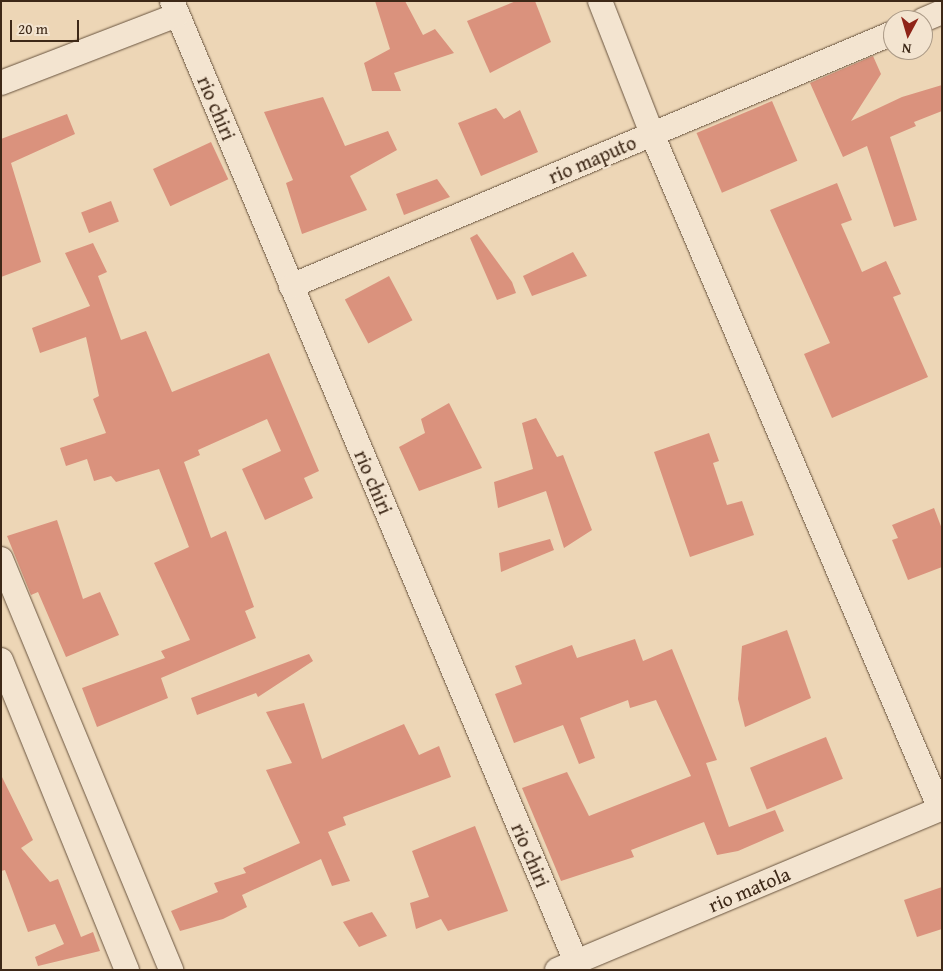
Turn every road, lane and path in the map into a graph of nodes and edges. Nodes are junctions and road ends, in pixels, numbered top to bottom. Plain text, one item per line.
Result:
1 (600, 1) edge
2 (174, 8) edge
3 (883, 37) edge
4 (1, 83) edge
5 (652, 134) junction
6 (291, 286) junction
7 (1, 559) edge
8 (1, 660) edge
9 (941, 809) edge
10 (566, 966) edge
11 (127, 970) edge
12 (171, 970) edge

1 - 5 street
2 - 4 street
2 - 6 street, rio chiri
3 - 5 street, rio maputo
5 - 6 street, rio maputo
5 - 9 street
6 - 10 street, rio chiri
7 - 12 street
8 - 11 street
9 - 10 street, rio matola

